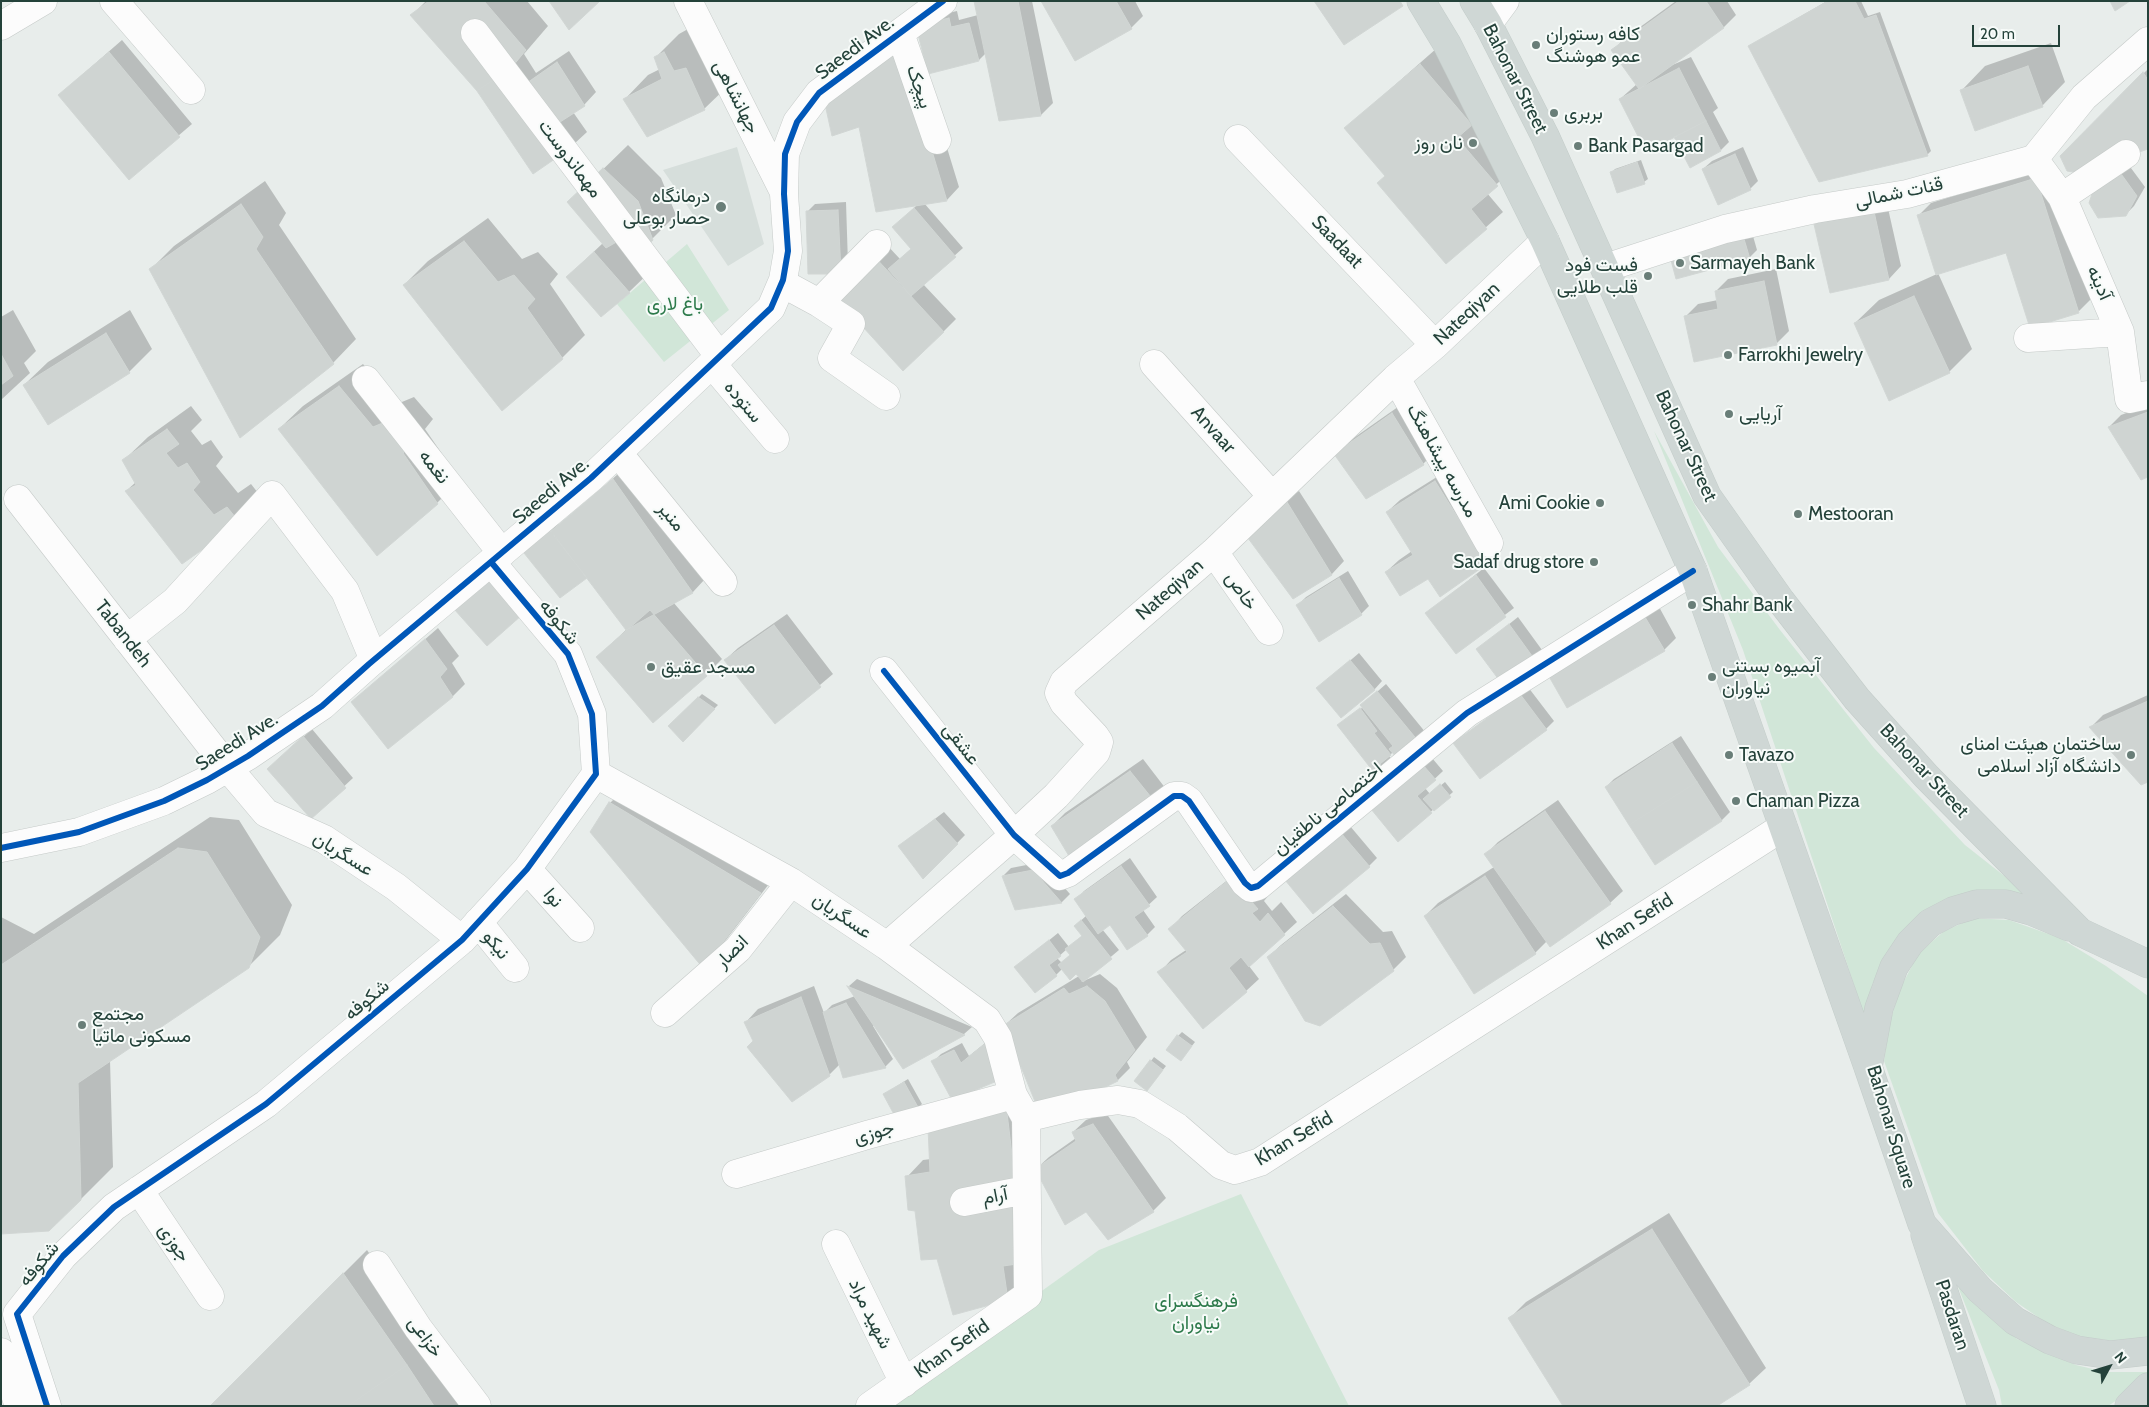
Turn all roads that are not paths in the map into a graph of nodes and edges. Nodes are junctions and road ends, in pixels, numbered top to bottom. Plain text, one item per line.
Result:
1 (43, 1) edge
2 (114, 1) edge
3 (688, 1) edge
4 (944, 1) edge
5 (1422, 1) edge
6 (1474, 1) edge
7 (1505, 1) edge
8 (1488, 24) junction
9 (1, 26) edge
10 (475, 33) dead end
11 (900, 33) junction
12 (2148, 41) edge
13 (191, 90) dead end
14 (1238, 139) dead end
15 (937, 140) dead end
16 (2126, 154) dead end
17 (2034, 159) junction
18 (784, 194) junction
19 (2062, 197) junction
20 (1545, 241) junction
21 (877, 244) dead end
22 (1605, 268) junction
23 (782, 283) junction
24 (819, 302) junction
25 (2120, 332) junction
26 (2028, 338) dead end
27 (1435, 345) junction
28 (716, 361) junction
29 (1154, 364) dead end
30 (1396, 378) junction
31 (366, 380) dead end
32 (2148, 394) edge
33 (886, 396) dead end
34 (775, 439) dead end
35 (618, 453) junction
36 (1272, 496) junction
37 (18, 499) dead end
38 (1488, 543) dead end
39 (1214, 552) junction
40 (496, 558) junction
41 (1693, 571) junction
42 (723, 582) dead end
43 (1269, 631) dead end
44 (127, 639) junction
45 (374, 660) junction
46 (884, 671) dead end
47 (228, 768) junction
48 (596, 774) junction
49 (1783, 827) junction
50 (1014, 834) junction
51 (1, 848) edge
52 (527, 869) junction
53 (791, 882) junction
54 (580, 928) dead end
55 (470, 931) junction
56 (2080, 932) junction
57 (887, 946) junction
58 (2148, 964) edge
59 (515, 968) dead end
60 (2148, 978) edge
61 (664, 1013) dead end
62 (1868, 1067) junction
63 (1020, 1106) junction
64 (736, 1174) dead end
65 (139, 1190) junction
66 (1026, 1190) junction
67 (964, 1202) dead end
68 (1922, 1224) junction
69 (836, 1244) dead end
70 (377, 1265) dead end
71 (210, 1296) dead end
72 (9, 1315) edge
73 (2148, 1351) edge
74 (1, 1352) edge
75 (904, 1383) junction
76 (2148, 1386) edge
77 (20, 1406) edge
78 (47, 1406) edge
79 (477, 1406) edge
80 (870, 1406) edge
81 (1982, 1406) edge
82 (2129, 1406) edge

1 - 9 street
2 - 13 street
3 - 18 street, جهانشاهی
4 - 11 street, Saeedi Ave.
5 - 20 main road
6 - 8 main road, Bahonar Street
7 - 8 street
8 - 22 main road, Bahonar Street
10 - 28 street, مهماندوست
11 - 15 street, پیچک
11 - 18 street, Saeedi Ave.
12 - 17 street
14 - 27 street, Saadaat
16 - 19 street
17 - 19 street, آدینه
17 - 22 street, قنات شمالى
18 - 23 street, Saeedi Ave.
19 - 25 street, آدینه
20 - 27 street, Nateqiyan
20 - 41 main road
21 - 24 street
22 - 56 main road, Bahonar Street
23 - 24 street
23 - 28 street, Saeedi Ave.
24 - 33 street
25 - 26 street
25 - 32 street, آدینه
27 - 30 street, Nateqiyan
28 - 34 street, ستوده
28 - 35 street, Saeedi Ave.
29 - 36 street, Anvaar
30 - 36 street, Nateqiyan
30 - 38 street, مدرسه پیشاهنگ
31 - 40 street, نغمه
35 - 40 street, Saeedi Ave.
35 - 42 street, منیر
36 - 39 street, Nateqiyan
37 - 44 street, Tabandeh
39 - 43 street, خاص
39 - 50 street, Nateqiyan
40 - 45 street, Saeedi Ave.
40 - 48 street, شکوفه
41 - 49 main road
41 - 50 street, اختصاصی ناطقیان
44 - 45 street
44 - 47 street, Tabandeh
45 - 47 street, Saeedi Ave.
46 - 50 street, عشقی
47 - 51 street, Saeedi Ave.
47 - 55 street, عسگریان
48 - 52 street, شکوفه
48 - 53 street, عسگریان
49 - 62 main road
49 - 63 street, Khan Sefid
50 - 57 street, Nateqiyan
52 - 54 street, نوا
52 - 55 street, شکوفه
53 - 57 street, عسگریان
53 - 61 street, انصار
55 - 59 street, نیکو
55 - 65 street, شکوفه
56 - 58 main road, Bahonar Street
56 - 60 main road, Bahonar Square
56 - 62 main road, Bahonar Square
57 - 63 street, عسگریان
62 - 68 main road, Bahonar Square
63 - 64 street, جوزی
63 - 66 street, Khan Sefid
65 - 71 street, جوزی
65 - 72 street, شکوفه
66 - 67 street, آرام
66 - 75 street, Khan Sefid
68 - 73 main road, Bahonar Square
68 - 81 main road, Pasdaran
69 - 75 street, شهید مراد
70 - 79 street, خزاعی
72 - 78 street, شکوفه
74 - 77 street
75 - 80 street, Khan Sefid
76 - 82 main road

